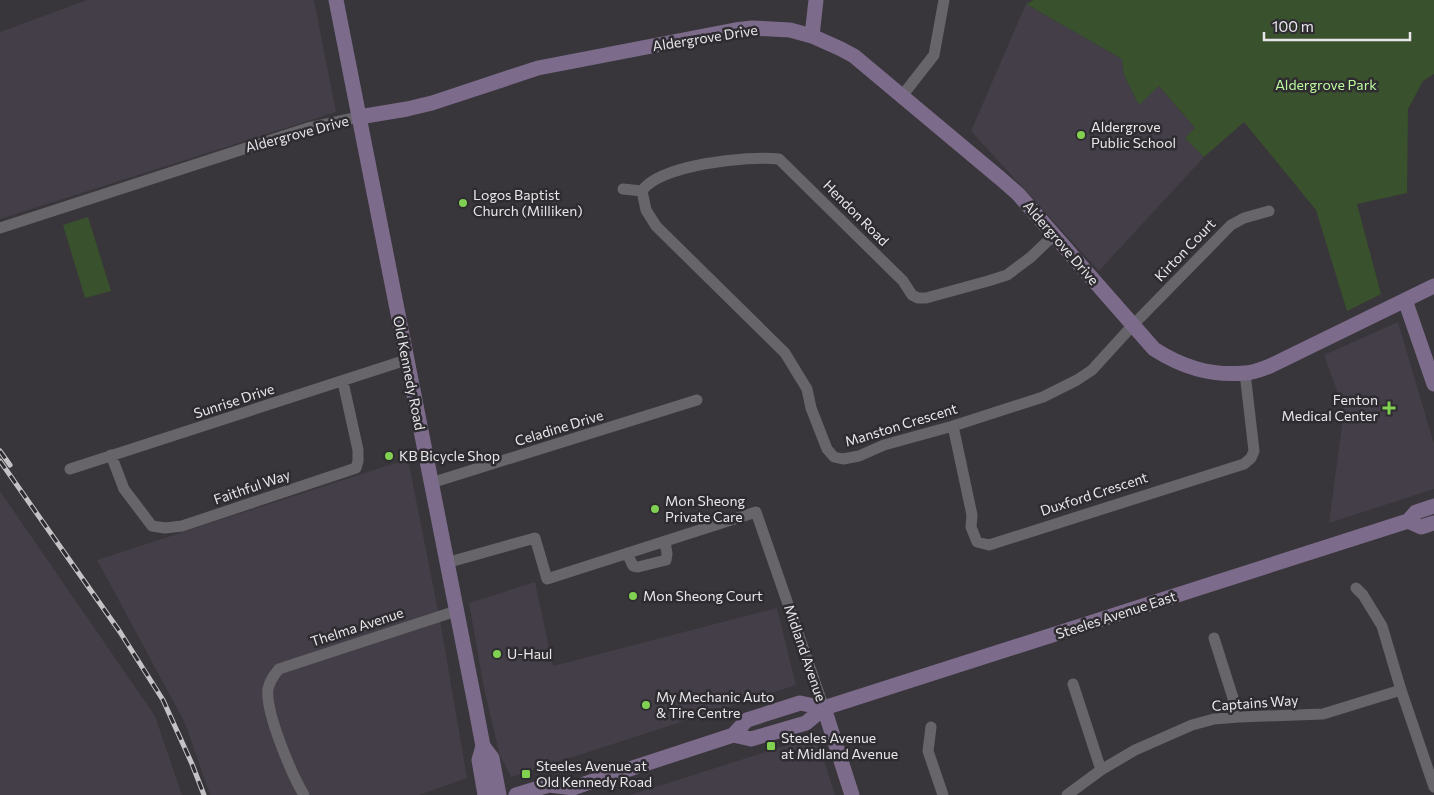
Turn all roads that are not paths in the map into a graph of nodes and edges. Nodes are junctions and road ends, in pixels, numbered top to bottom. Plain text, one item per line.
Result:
1 (336, 0) edge
2 (816, 0) edge
3 (944, 0) edge
4 (812, 36) junction
5 (902, 96) junction
6 (359, 117) junction
7 (623, 189) dead end
8 (642, 191) junction
9 (1269, 211) dead end
10 (0, 228) edge
11 (1054, 236) junction
12 (1434, 286) edge
13 (1406, 300) junction
14 (1132, 325) junction
15 (406, 360) junction
16 (1245, 373) junction
17 (343, 382) junction
18 (1434, 384) edge
19 (697, 400) dead end
20 (953, 426) junction
21 (111, 455) junction
22 (70, 469) dead end
23 (431, 483) junction
24 (1434, 506) edge
25 (1408, 521) junction
26 (1434, 523) edge
27 (665, 541) junction
28 (627, 553) junction
29 (446, 563) junction
30 (1356, 588) dead end
31 (456, 611) junction
32 (1214, 638) dead end
33 (1072, 684) dead end
34 (1401, 690) junction
35 (824, 708) junction
36 (1239, 717) junction
37 (931, 727) dead end
38 (733, 735) junction
39 (483, 746) junction
40 (1101, 770) junction
41 (1434, 787) edge
42 (569, 791) edge
43 (304, 795) edge
44 (485, 795) edge
45 (499, 795) edge
46 (516, 795) edge
47 (852, 795) edge
48 (943, 795) edge
49 (1067, 795) edge

1 - 6 street, Old Kennedy Road
2 - 4 street
3 - 5 street
4 - 5 street, Aldergrove Drive
4 - 6 street, Aldergrove Drive
5 - 11 street, Aldergrove Drive
6 - 10 street, Aldergrove Drive
6 - 15 street, Old Kennedy Road
7 - 8 street
8 - 11 street, Hendon Road
8 - 20 street, Manston Crescent
9 - 14 street, Kirton Court
11 - 14 street, Aldergrove Drive
12 - 13 street, Aldergrove Drive
13 - 16 street, Aldergrove Drive
13 - 18 street
14 - 16 street, Aldergrove Drive
14 - 20 street, Manston Crescent
15 - 17 street, Sunrise Drive
15 - 23 street, Old Kennedy Road
16 - 20 street, Duxford Crescent
17 - 21 street, Sunrise Drive
17 - 21 street, Faithful Way
19 - 23 street, Celadine Drive
21 - 22 street, Sunrise Drive
23 - 29 street, Old Kennedy Road
24 - 25 street, Steeles Avenue East
25 - 26 street, Steeles Avenue East
25 - 35 street, Steeles Avenue East
27 - 28 street
27 - 28 street
27 - 35 street, Midland Avenue
28 - 29 street
29 - 31 street, Old Kennedy Road
30 - 34 street
31 - 39 street, Old Kennedy Road
31 - 43 street, Thelma Avenue
32 - 36 street
33 - 40 street
34 - 36 street, Captains Way
34 - 41 street
35 - 38 street, Steeles Avenue East
35 - 38 street, Steeles Avenue East
35 - 47 street, Midland Avenue
36 - 40 street, Captains Way
37 - 48 street
38 - 42 street, Steeles Avenue East
39 - 44 street, Old Kennedy Road
39 - 45 street, Old Kennedy Road
40 - 49 street, Captains Way
42 - 46 street, Steeles Avenue East

